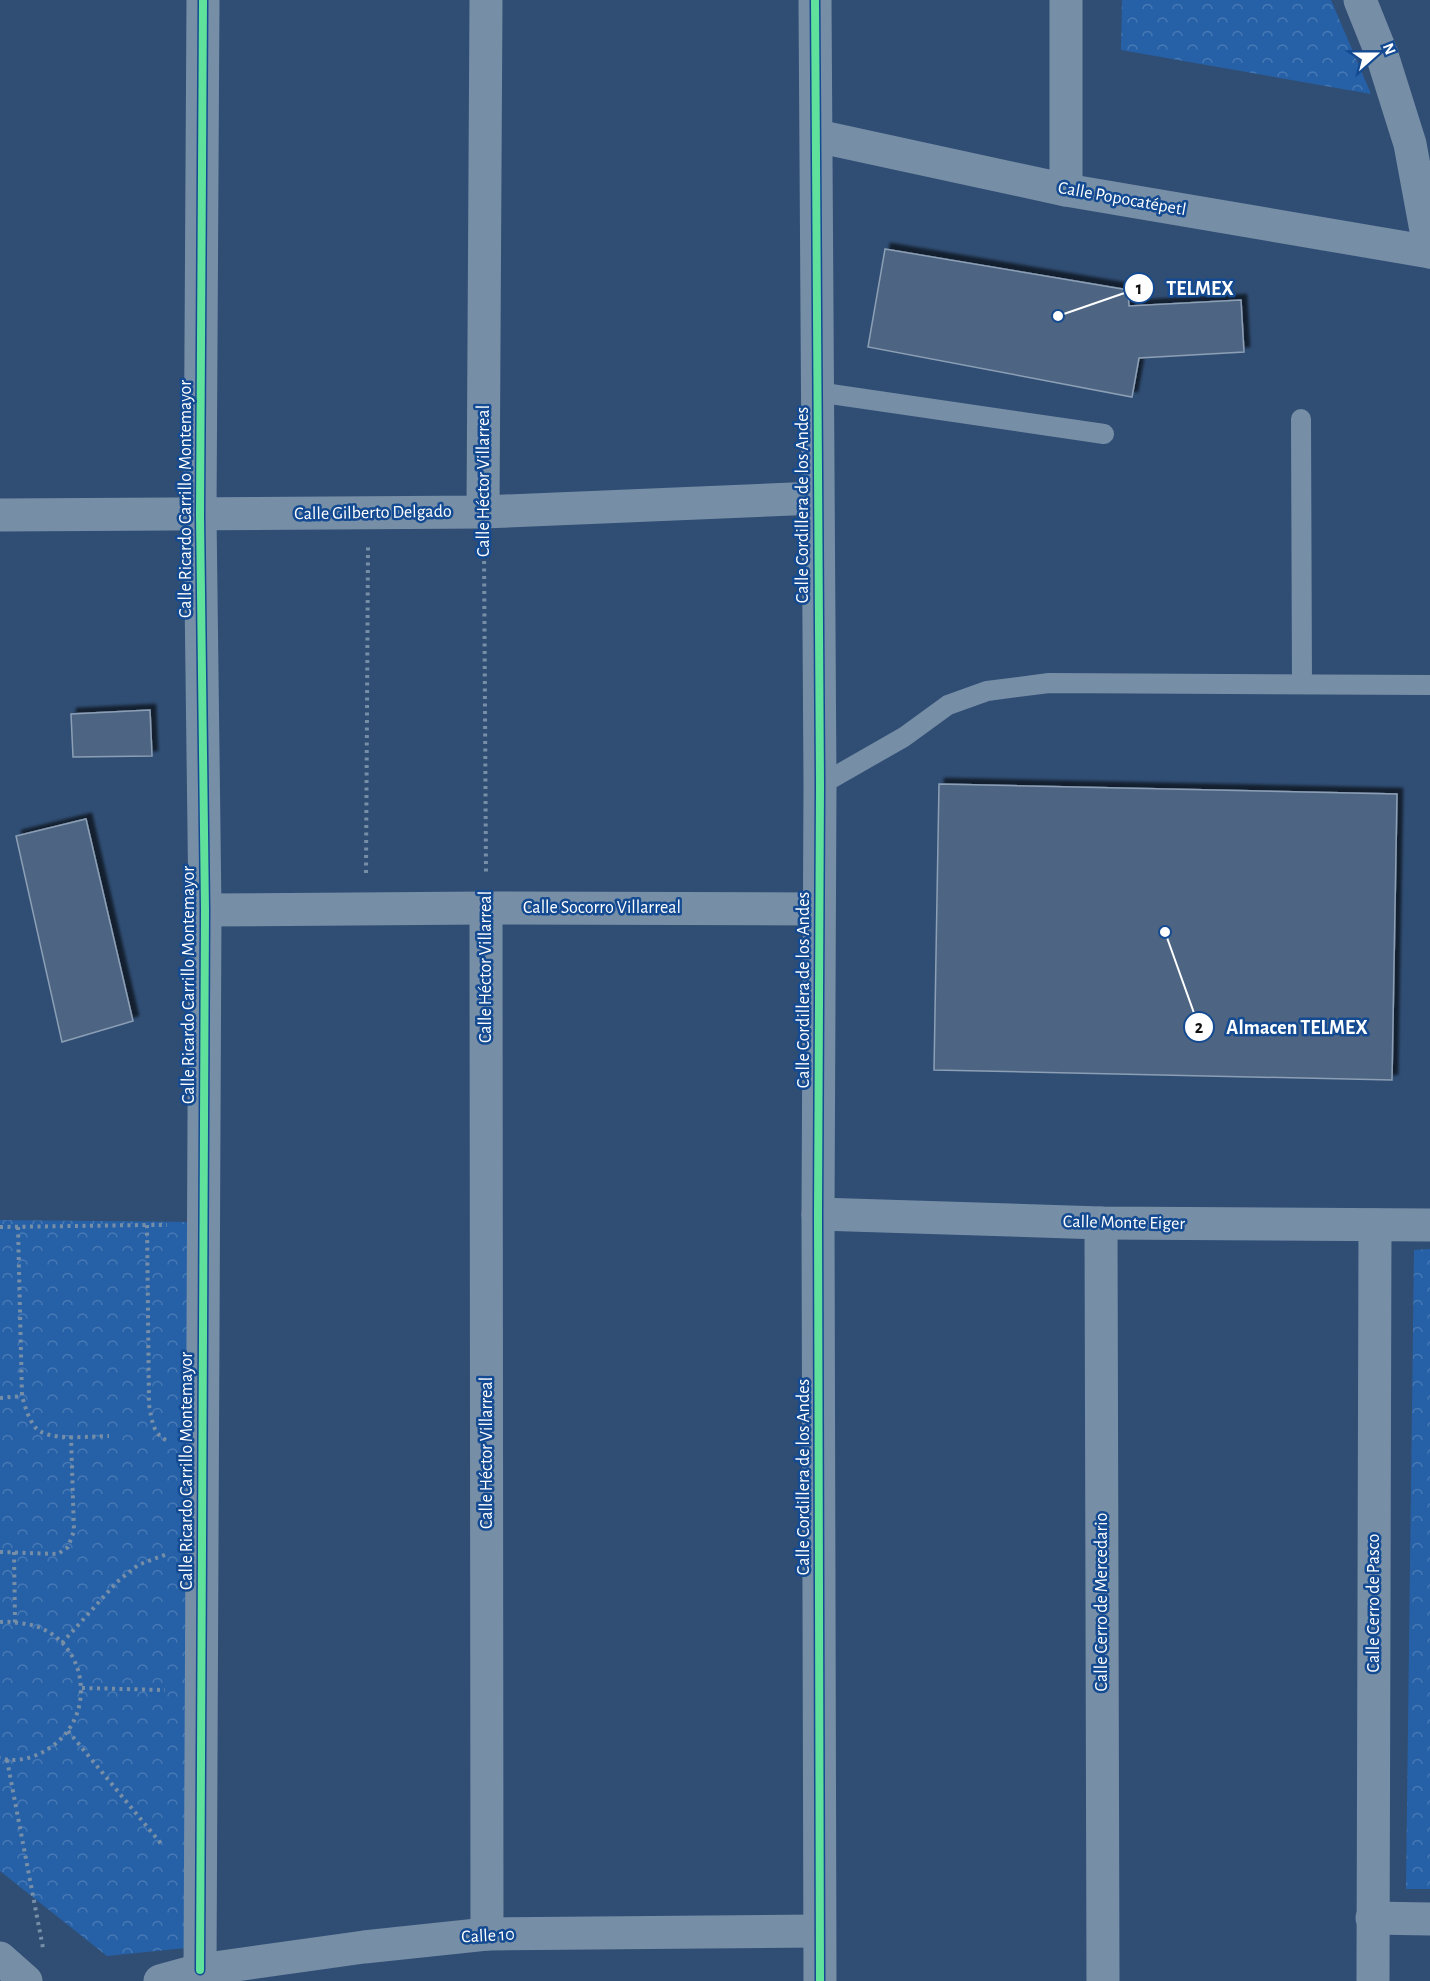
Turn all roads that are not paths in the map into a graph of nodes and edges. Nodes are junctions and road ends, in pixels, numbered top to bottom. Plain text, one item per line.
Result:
1 (203, 0) edge
2 (486, 0) edge
3 (815, 0) edge
4 (1066, 0) edge
5 (1360, 0) edge
6 (817, 136) junction
7 (1066, 190) junction
8 (1430, 252) edge
9 (817, 392) junction
10 (1301, 419) dead end
11 (1104, 434) dead end
12 (817, 498) junction
13 (483, 512) junction
14 (0, 515) edge
15 (200, 515) junction
16 (1302, 684) junction
17 (1430, 685) edge
18 (820, 785) junction
19 (486, 908) junction
20 (819, 909) junction
21 (205, 910) junction
22 (818, 1214) junction
23 (1101, 1223) junction
24 (1375, 1225) junction
25 (1430, 1225) edge
26 (1372, 1918) junction
27 (1430, 1919) edge
28 (819, 1931) junction
29 (487, 1934) junction
30 (0, 1958) edge
31 (36, 1969) edge
32 (200, 1970) junction
33 (160, 1981) edge
34 (820, 1981) edge
35 (1103, 1981) edge
36 (1373, 1981) edge

1 - 15 street, Calle Ricardo Carrillo Montemayor
2 - 13 street, Calle Héctor Villarreal
3 - 6 street, Calle Cordillera de los Andes
4 - 7 street
5 - 8 street
6 - 7 street, Calle Popocatépetl
6 - 9 street, Calle Cordillera de los Andes
7 - 8 street, Calle Popocatépetl
9 - 11 lane
9 - 12 street, Calle Cordillera de los Andes
10 - 16 lane
12 - 13 street, Calle Gilberto Delgado
12 - 18 street, Calle Cordillera de los Andes
13 - 15 street, Calle Gilberto Delgado
14 - 15 street, Calle Gilberto Delgado
15 - 21 street, Calle Ricardo Carrillo Montemayor
16 - 17 lane
16 - 18 lane
18 - 20 street, Calle Cordillera de los Andes
19 - 20 street, Calle Socorro Villarreal
19 - 21 street, Calle Socorro Villarreal
19 - 29 street, Calle Héctor Villarreal
20 - 22 street, Calle Cordillera de los Andes
21 - 32 street, Calle Ricardo Carrillo Montemayor
22 - 23 street, Calle Monte Eiger
22 - 28 street, Calle Cordillera de los Andes
23 - 24 street, Calle Monte Eiger
23 - 35 street, Calle Cerro de Mercedario
24 - 25 street, Calle Monte Eiger
24 - 26 street, Calle Cerro de Pasco
26 - 27 street
26 - 36 street, Calle Cerro de Pasco
28 - 29 street, Calle 10
28 - 34 street, Calle Cordillera de los Andes
29 - 32 street, Calle 10
30 - 31 street
32 - 33 street, Calle 10

